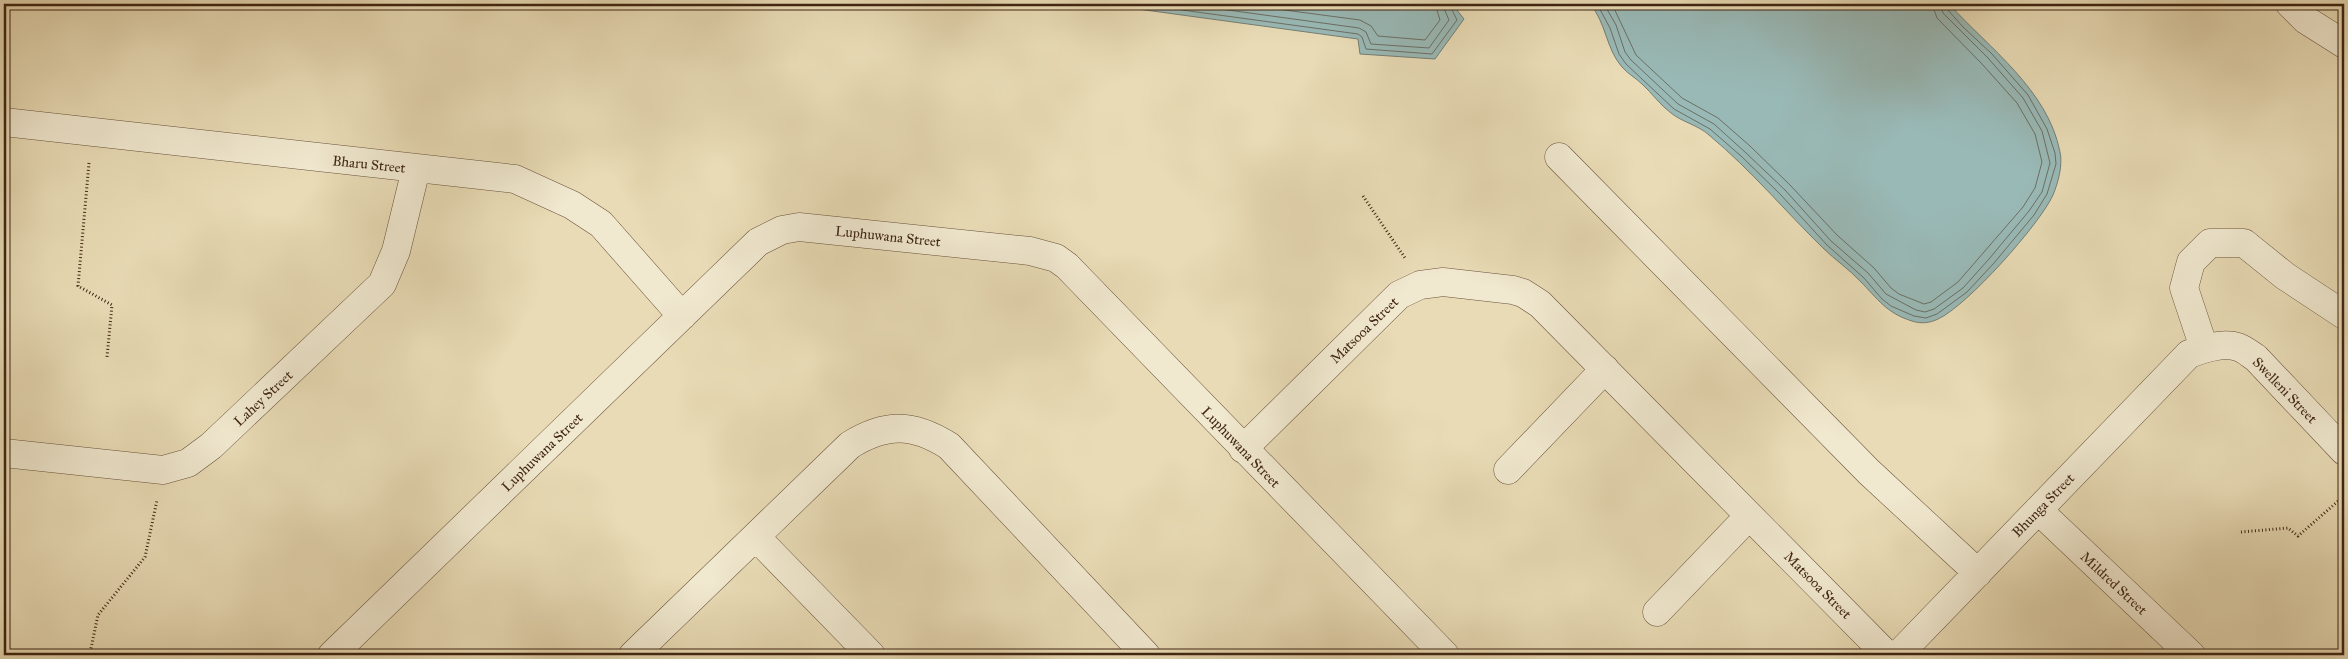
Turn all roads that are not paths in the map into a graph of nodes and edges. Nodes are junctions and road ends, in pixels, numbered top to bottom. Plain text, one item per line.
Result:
1 (2290, 4) edge
2 (2344, 44) edge
3 (4, 122) edge
4 (1559, 157) dead end
5 (416, 169) junction
6 (2344, 315) edge
7 (682, 316) junction
8 (2197, 351) junction
9 (1605, 369) junction
10 (1243, 449) junction
11 (2344, 451) edge
12 (4, 453) edge
13 (1508, 470) dead end
14 (2038, 510) junction
15 (1749, 516) junction
16 (756, 536) junction
17 (1978, 573) junction
18 (1657, 612) dead end
19 (332, 655) edge
20 (633, 655) edge
21 (871, 655) edge
22 (1146, 655) edge
23 (1445, 655) edge
24 (1887, 655) edge
25 (1898, 655) edge
26 (2191, 655) edge

1 - 2 street
3 - 5 street, Bharu Street
4 - 17 street
5 - 7 street, Bharu Street
5 - 12 street, Lahey Street
6 - 8 street
7 - 10 street, Luphuwana Street
7 - 19 street, Luphuwana Street
8 - 11 street, Swelleni Street
8 - 14 street, Bhunga Street
9 - 10 street, Matsooa Street
9 - 13 street
9 - 15 street, Matsooa Street
10 - 23 street, Luphuwana Street
14 - 17 street, Bhunga Street
14 - 26 street, Mildred Street
15 - 18 street
15 - 24 street, Matsooa Street
16 - 20 street
16 - 21 street
16 - 22 street
17 - 25 street, Bhunga Street

